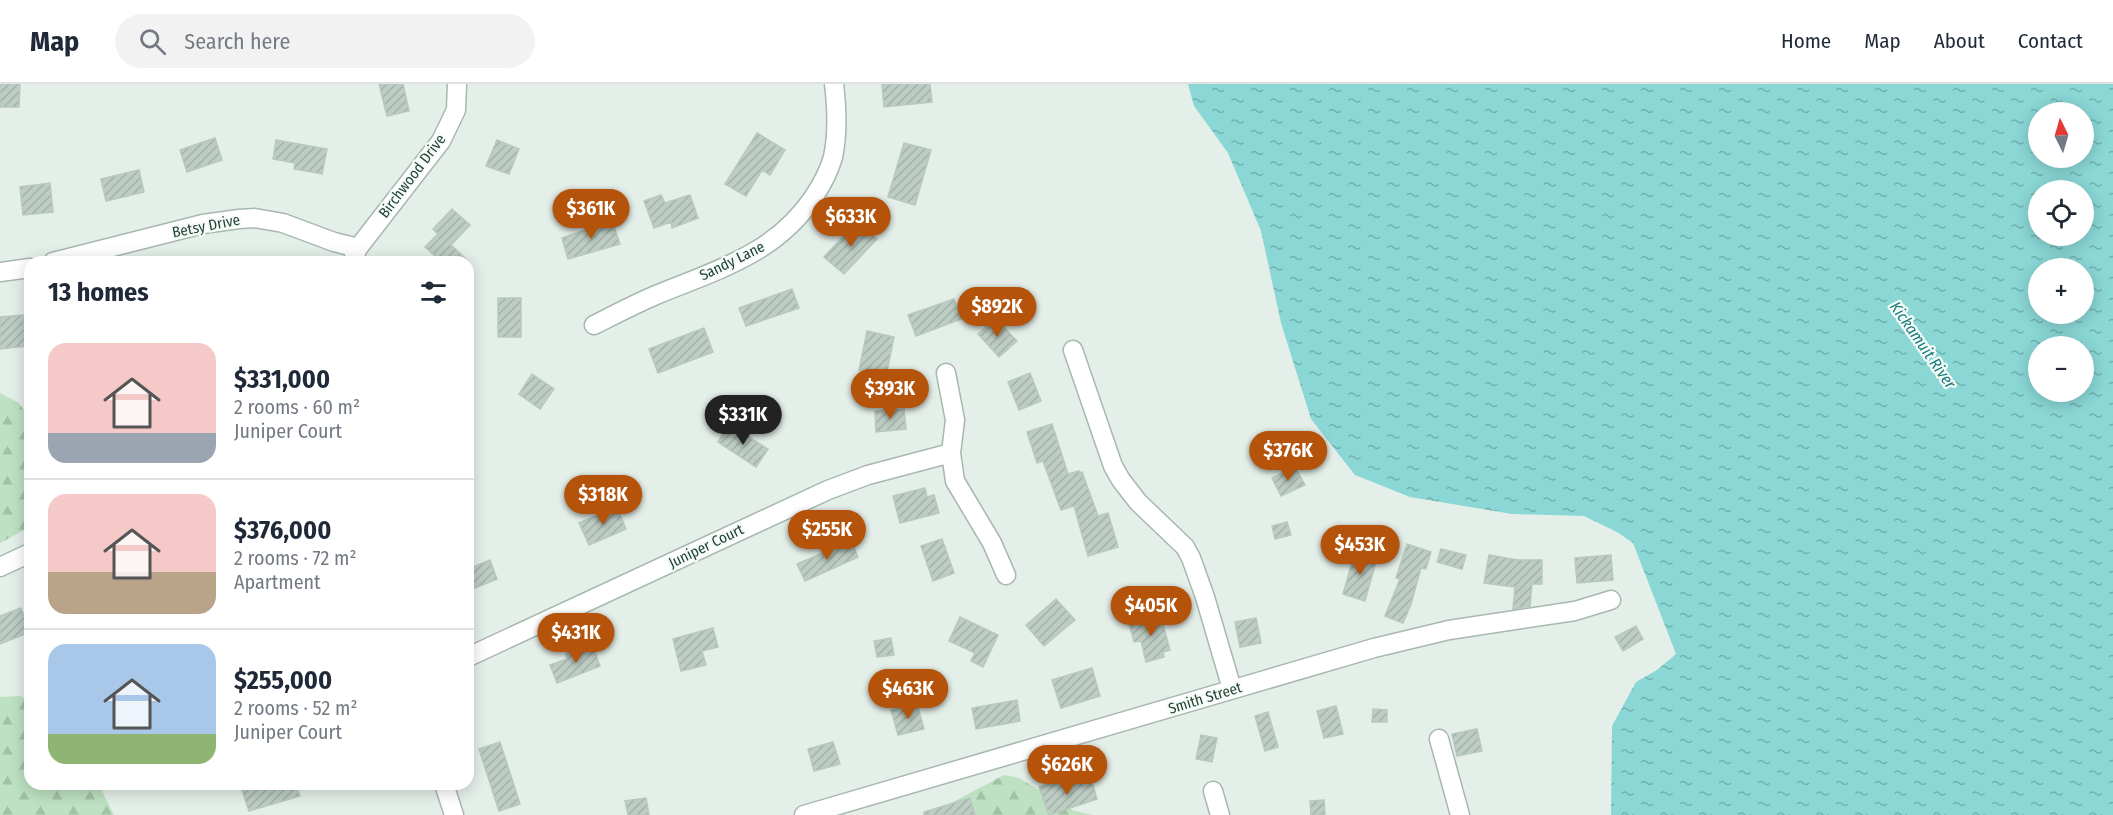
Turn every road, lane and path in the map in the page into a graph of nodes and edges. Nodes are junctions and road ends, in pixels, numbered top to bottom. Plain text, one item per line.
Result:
1 (457, 84) edge
2 (834, 84) edge
3 (355, 255) edge
4 (77, 256) edge
5 (24, 269) edge
6 (0, 272) edge
7 (594, 326) dead end
8 (1073, 350) dead end
9 (945, 373) dead end
10 (951, 453) junction
11 (24, 556) edge
12 (0, 567) edge
13 (1006, 575) dead end
14 (1611, 600) dead end
15 (474, 654) edge
16 (1232, 689) junction
17 (1438, 739) dead end
18 (446, 790) edge
19 (1213, 791) dead end
20 (454, 815) edge
21 (804, 815) edge
22 (1220, 815) edge
23 (1460, 815) edge

1 - 3 street, Birchwood Drive
2 - 7 street, Sandy Lane
3 - 4 street, Betsy Drive
5 - 6 street
8 - 16 street
9 - 10 street
10 - 13 street
10 - 15 street, Juniper Court
11 - 12 street
14 - 16 street, Smith Street
16 - 21 street, Smith Street
17 - 23 street
18 - 20 street
19 - 22 street

